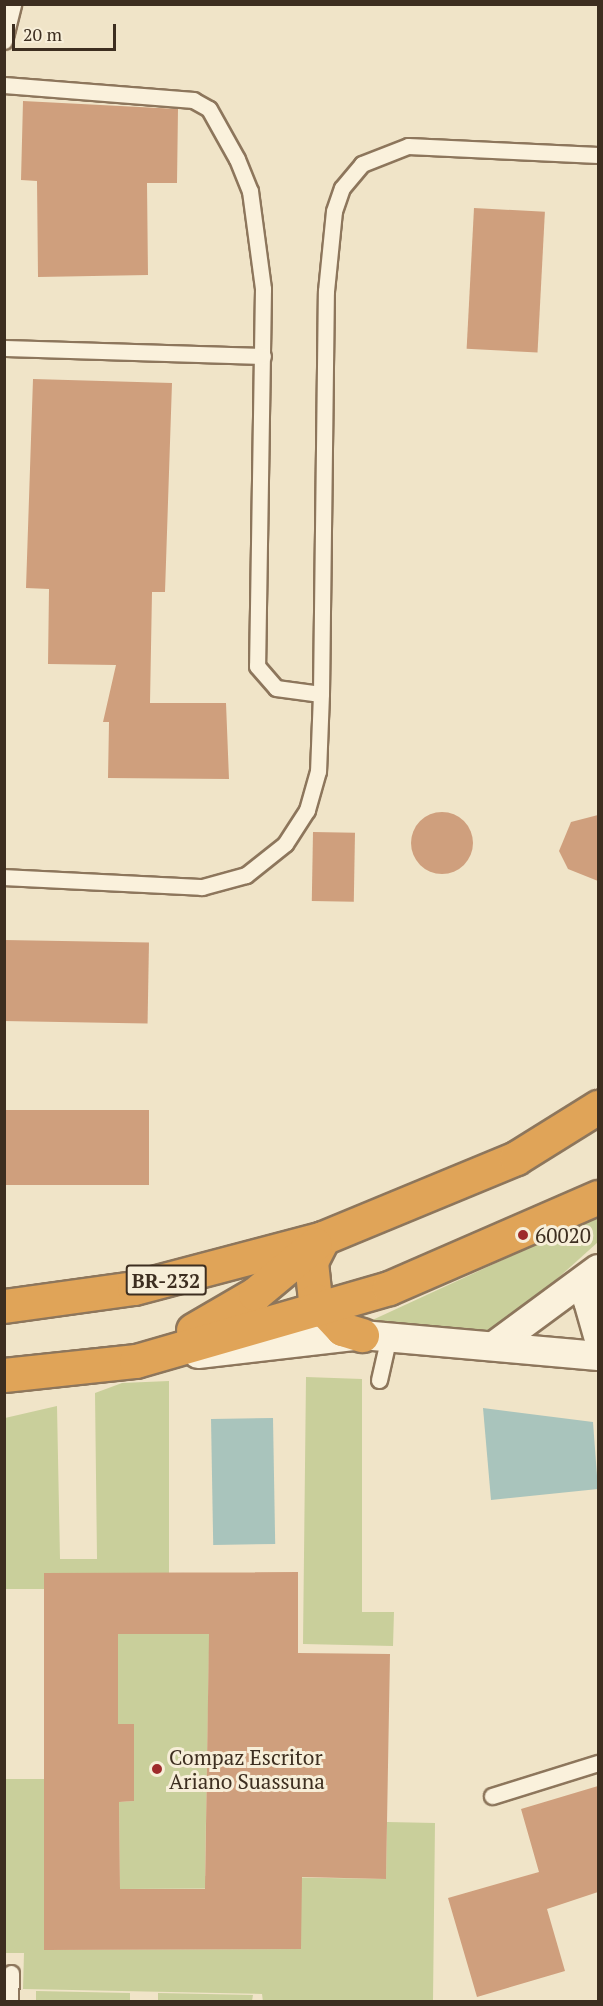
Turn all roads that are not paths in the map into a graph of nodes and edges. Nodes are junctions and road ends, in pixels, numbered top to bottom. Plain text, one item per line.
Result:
1 (13, 4) edge
2 (4, 41) edge
3 (4, 85) edge
4 (598, 155) edge
5 (4, 348) edge
6 (263, 356) junction
7 (321, 694) junction
8 (4, 877) edge
9 (598, 1107) edge
10 (598, 1197) edge
11 (323, 1238) junction
12 (598, 1270) edge
13 (4, 1306) edge
14 (320, 1309) junction
15 (376, 1335) junction
16 (598, 1336) edge
17 (495, 1345) junction
18 (598, 1356) edge
19 (136, 1361) junction
20 (86, 1367) junction
21 (4, 1375) edge
22 (379, 1380) dead end
23 (4, 1386) edge
24 (598, 1763) edge
25 (492, 1796) dead end
26 (11, 1973) dead end
27 (10, 2001) edge

1 - 2 lane
3 - 6 lane
4 - 7 lane
5 - 6 lane
6 - 7 lane
7 - 8 lane
9 - 11 highway, BR-232
10 - 14 highway
11 - 13 highway, BR-232
11 - 14 highway
11 - 20 highway
12 - 16 street
12 - 17 street
14 - 15 highway
14 - 19 highway
15 - 17 street
15 - 19 street
15 - 22 lane
17 - 18 street
19 - 20 highway
20 - 21 highway
20 - 23 highway
24 - 25 lane
26 - 27 lane

